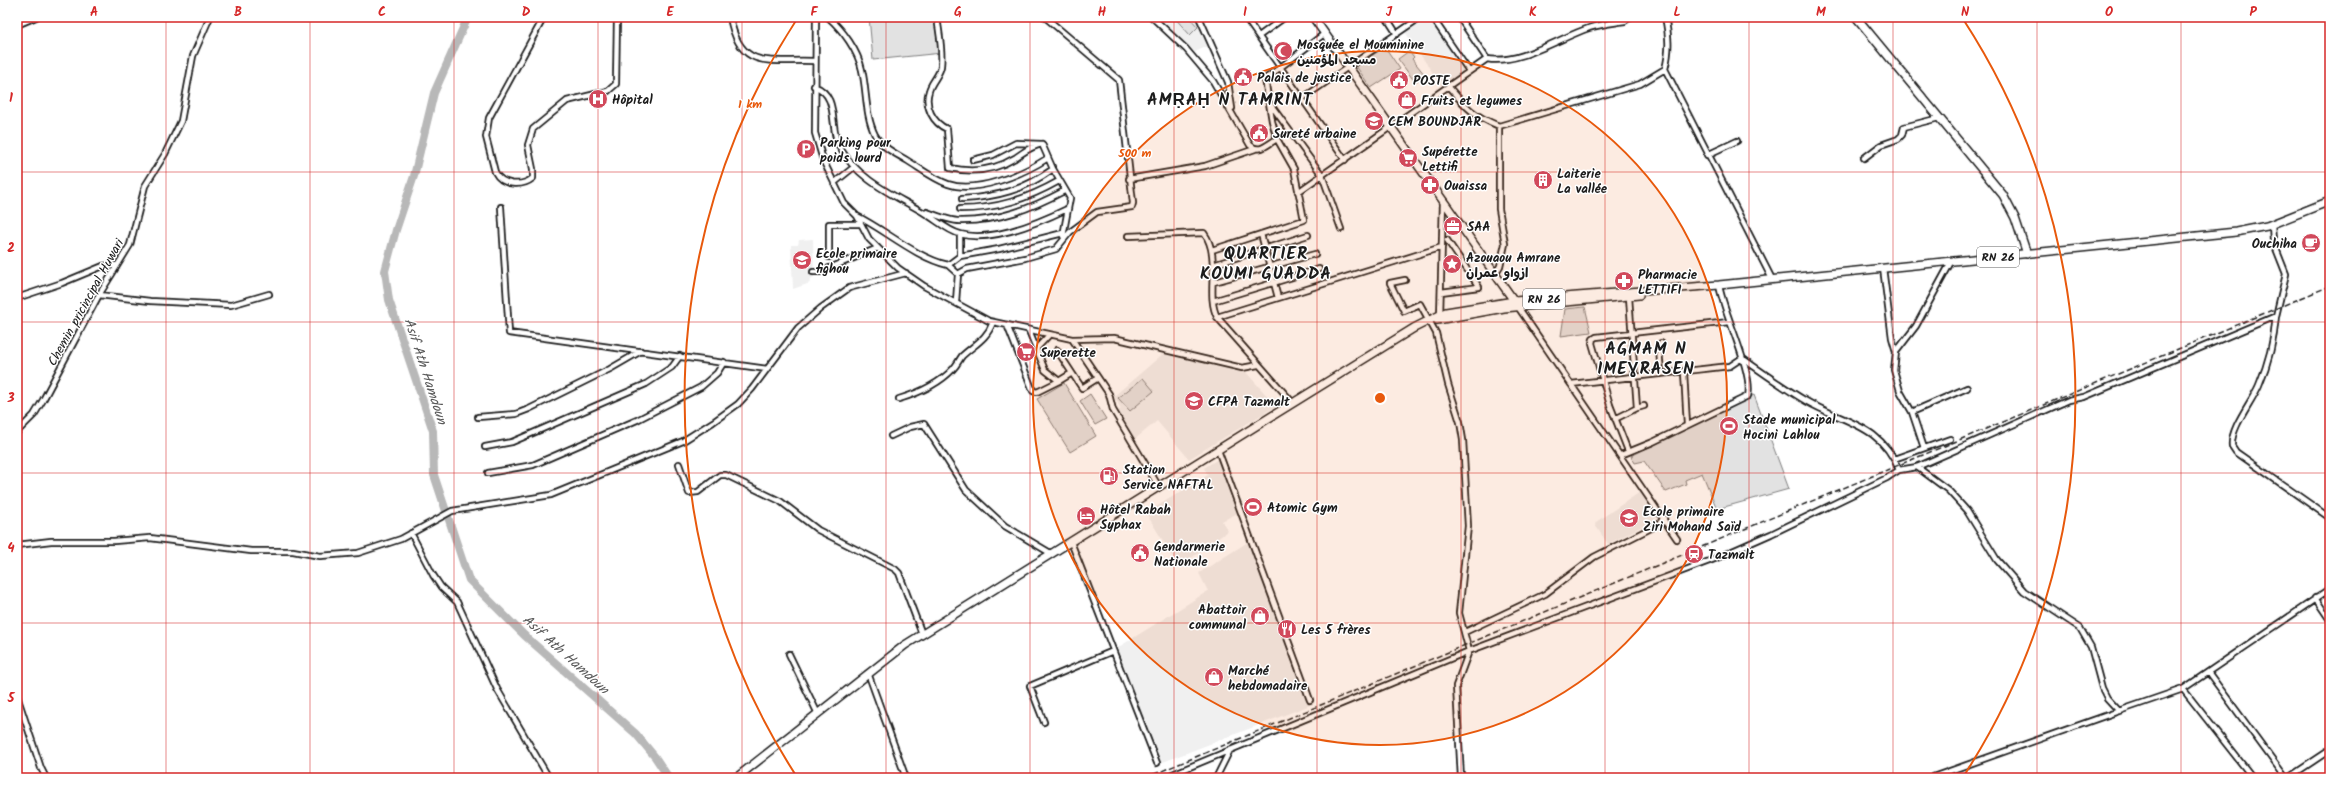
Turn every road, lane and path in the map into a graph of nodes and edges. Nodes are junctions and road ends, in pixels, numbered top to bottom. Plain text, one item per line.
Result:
1 (36, 17) edge
2 (210, 17) edge
3 (544, 17) edge
4 (617, 17) edge
5 (730, 17) edge
6 (816, 17) edge
7 (828, 17) edge
8 (936, 17) edge
9 (1045, 17) edge
10 (1152, 17) edge
11 (1199, 17) edge
12 (1245, 17) edge
13 (1285, 17) edge
14 (1313, 17) edge
15 (1386, 17) edge
16 (1421, 17) edge
17 (1432, 17) edge
18 (1459, 17) edge
19 (1630, 17) edge
20 (1665, 17) edge
21 (1856, 17) edge
22 (17, 25) edge
23 (1324, 34) junction
24 (1397, 34) junction
25 (1259, 36) junction
26 (1487, 59) junction
27 (814, 62) junction
28 (1280, 66) junction
29 (1348, 67) junction
30 (1665, 69) junction
31 (1469, 71) junction
32 (814, 86) junction
33 (1448, 86) junction
34 (1231, 91) junction
35 (1224, 97) junction
36 (1303, 98) junction
37 (1267, 99) junction
38 (1232, 110) junction
39 (1940, 118) junction
40 (1499, 126) junction
41 (1391, 127) junction
42 (1277, 139) junction
43 (1736, 141) dead end
44 (1042, 144) junction
45 (1255, 149) junction
46 (1707, 155) junction
47 (1048, 158) junction
48 (1864, 158) dead end
49 (973, 160) dead end
50 (1345, 160) junction
51 (854, 167) junction
52 (1053, 170) junction
53 (1322, 175) junction
54 (1129, 179) junction
55 (1059, 181) junction
56 (834, 183) junction
57 (1064, 191) junction
58 (1298, 192) junction
59 (962, 199) dead end
60 (1443, 201) junction
61 (2330, 201) edge
62 (501, 207) dead end
63 (960, 209) dead end
64 (1067, 209) junction
65 (921, 211) junction
66 (857, 216) junction
67 (860, 224) junction
68 (2272, 224) junction
69 (1341, 229) dead end
70 (1064, 233) junction
71 (960, 234) junction
72 (1261, 234) junction
73 (1128, 236) dead end
74 (1308, 236) dead end
75 (1447, 240) dead end
76 (1063, 241) junction
77 (1442, 247) junction
78 (878, 248) junction
79 (1212, 250) junction
80 (1265, 250) junction
81 (1315, 254) dead end
82 (2027, 254) junction
83 (960, 256) junction
84 (830, 257) dead end
85 (1951, 262) junction
86 (118, 265) junction
87 (948, 265) junction
88 (1213, 265) junction
89 (1270, 267) junction
90 (1883, 268) junction
91 (1319, 269) dead end
92 (813, 272) dead end
93 (906, 273) junction
94 (958, 274) junction
95 (1495, 274) junction
96 (1772, 279) junction
97 (1405, 280) dead end
98 (1214, 282) junction
99 (1273, 282) junction
100 (1719, 285) junction
101 (1661, 291) junction
102 (1442, 292) junction
103 (269, 294) dead end
104 (99, 295) junction
105 (1629, 297) junction
106 (17, 298) edge
107 (1278, 298) junction
108 (1213, 301) junction
109 (956, 302) junction
110 (1516, 304) junction
111 (1440, 316) junction
112 (2276, 316) junction
113 (1217, 317) junction
114 (993, 322) junction
115 (1429, 322) junction
116 (1729, 322) junction
117 (1007, 325) junction
118 (1029, 331) junction
119 (1631, 333) junction
120 (1049, 335) junction
121 (1072, 339) junction
122 (1661, 344) dead end
123 (1036, 349) junction
124 (1057, 350) dead end
125 (641, 351) junction
126 (1896, 352) junction
127 (680, 356) junction
128 (1742, 358) junction
129 (724, 362) junction
130 (1258, 365) junction
131 (767, 369) junction
132 (1684, 372) junction
133 (1072, 373) junction
134 (1661, 374) junction
135 (1634, 377) junction
136 (1098, 378) junction
137 (1059, 380) junction
138 (1604, 380) junction
139 (1571, 384) junction
140 (1967, 388) dead end
141 (899, 399) dead end
142 (1293, 403) junction
143 (1644, 406) dead end
144 (1637, 408) junction
145 (1912, 412) junction
146 (478, 417) dead end
147 (1615, 419) junction
148 (1687, 425) junction
149 (17, 432) edge
150 (891, 436) dead end
151 (1950, 439) dead end
152 (485, 447) dead end
153 (1924, 448) junction
154 (1218, 450) junction
155 (1628, 451) junction
156 (1621, 455) junction
157 (1894, 459) junction
158 (679, 464) dead end
159 (1918, 467) junction
160 (1899, 470) junction
161 (488, 473) dead end
162 (1159, 487) junction
163 (1664, 518) junction
164 (2330, 518) edge
165 (411, 533) junction
166 (1677, 539) dead end
167 (1071, 542) junction
168 (17, 545) edge
169 (1052, 554) junction
170 (2330, 589) edge
171 (2315, 598) junction
172 (2330, 620) edge
173 (1465, 632) junction
174 (922, 634) junction
175 (1469, 650) junction
176 (1113, 651) junction
177 (789, 654) dead end
178 (2208, 672) junction
179 (868, 673) junction
180 (2183, 689) junction
181 (17, 696) edge
182 (1310, 700) dead end
183 (2119, 711) junction
184 (817, 712) junction
185 (1044, 722) dead end
186 (1230, 750) junction
187 (2330, 750) edge
188 (1156, 763) dead end
189 (46, 778) edge
190 (549, 778) edge
191 (736, 778) edge
192 (906, 778) edge
193 (1163, 778) edge
194 (1216, 778) edge
195 (1461, 778) edge
196 (1930, 778) edge
197 (2253, 778) edge
198 (2287, 778) edge

1 - 22 street
2 - 86 street, Chemin pricincipal Huwari
3 - 4 street
5 - 27 street
6 - 27 street
7 - 47 street
8 - 44 street
9 - 54 street
10 - 35 street
11 - 34 street
12 - 25 street
13 - 25 street
14 - 23 main road
15 - 24 street
16 - 24 street
17 - 31 street
18 - 26 street
19 - 26 street
20 - 30 street
21 - 39 main road
23 - 28 street
23 - 29 main road
24 - 29 street
25 - 28 street
26 - 31 street
27 - 32 street
28 - 36 street
28 - 37 street
29 - 36 street
29 - 41 main road
30 - 40 street
30 - 46 street
31 - 33 street
32 - 51 street
32 - 56 street
33 - 40 street
33 - 41 street
34 - 35 street
34 - 38 street
35 - 38 street
36 - 50 street
37 - 42 street
37 - 53 street
38 - 45 street
39 - 48 street
39 - 82 main road
40 - 95 street
41 - 50 street
41 - 60 main road
42 - 45 street
42 - 58 street
43 - 46 street
44 - 47 street
44 - 49 street
45 - 54 street
46 - 96 street
47 - 52 street
50 - 53 street
51 - 56 street
51 - 65 street
52 - 55 street
52 - 59 street
53 - 58 street
53 - 69 street
54 - 76 street
55 - 57 street
55 - 63 street
56 - 66 street
57 - 64 street
57 - 65 street
58 - 72 street
60 - 77 street
60 - 95 main road
61 - 68 main road, RN 26
62 - 125 street
64 - 70 street
64 - 71 street
65 - 71 street
66 - 67 street
66 - 87 street
67 - 78 street
67 - 84 street
68 - 82 main road, RN 26
68 - 112 street
70 - 76 street
70 - 83 street
71 - 83 street
72 - 79 street
72 - 80 street
73 - 79 street
74 - 80 street
75 - 102 street
76 - 94 street
77 - 102 street
77 - 107 street
78 - 92 street
78 - 93 street
79 - 88 street
80 - 88 street
80 - 89 street
81 - 89 street
82 - 85 main road, RN 26
83 - 87 street
85 - 90 main road, RN 26
85 - 126 street
86 - 104 street, Chemin pricincipal Huwari
86 - 106 street
87 - 94 street
88 - 98 street
89 - 98 street
89 - 99 street
90 - 96 main road, RN 26
90 - 126 street
91 - 99 street
93 - 109 street
93 - 131 street
94 - 109 street
95 - 110 main road
96 - 100 main road, RN 26
97 - 115 street
98 - 108 street
99 - 107 street
99 - 108 street
100 - 101 main road, RN 26
100 - 116 street
101 - 105 main road, RN 26
101 - 110 main road, RN 26
102 - 111 street
103 - 104 street
104 - 149 street, Chemin pricincipal Huwari
105 - 110 main road, RN 26
105 - 119 street
107 - 113 street
108 - 113 street
109 - 114 street
110 - 111 main road, RN 26
110 - 115 main road, RN 26
110 - 139 street
111 - 115 main road, RN 26
112 - 159 street
112 - 164 street
113 - 130 street
114 - 117 street
114 - 141 street
115 - 142 main road, RN 26
115 - 173 street
116 - 119 street
116 - 128 street
117 - 118 street
117 - 137 street
118 - 120 street
118 - 123 street
119 - 135 street
119 - 138 street
120 - 121 street
120 - 123 street
121 - 130 street
121 - 136 street
122 - 134 street
123 - 137 street
124 - 133 street
125 - 127 street
125 - 146 street
126 - 145 street
127 - 129 street
127 - 152 street
128 - 132 street
128 - 148 street
128 - 157 street
129 - 131 street
129 - 161 street
130 - 142 street
131 - 165 street
132 - 134 street
132 - 148 street
133 - 136 street
133 - 137 street
134 - 135 street
135 - 138 street
135 - 144 street
136 - 162 street
138 - 139 street
138 - 147 street
139 - 156 street
140 - 145 street
142 - 154 main road, RN 26
143 - 144 street
144 - 147 street
145 - 153 street
147 - 155 street
148 - 155 street
150 - 169 street
151 - 153 street
153 - 157 street
154 - 162 main road, RN 26
154 - 182 street
155 - 156 street
156 - 163 street
157 - 160 street
158 - 174 street
159 - 160 street
159 - 183 street
160 - 175 street
162 - 167 main road, RN 26
163 - 166 street
163 - 173 street
165 - 168 street
165 - 190 street
167 - 169 main road, RN 26
167 - 176 street
169 - 174 main road, RN 26
170 - 171 street
171 - 172 street
171 - 178 street
173 - 175 street
174 - 179 main road, RN 26
175 - 186 street
175 - 195 street
176 - 185 street
176 - 188 street
177 - 184 street
178 - 180 street
178 - 198 street
179 - 184 main road, RN 26
179 - 192 street
180 - 183 street
180 - 197 street
181 - 189 street
183 - 196 street
184 - 191 main road, RN 26
186 - 193 street
186 - 194 street
187 - 198 street

